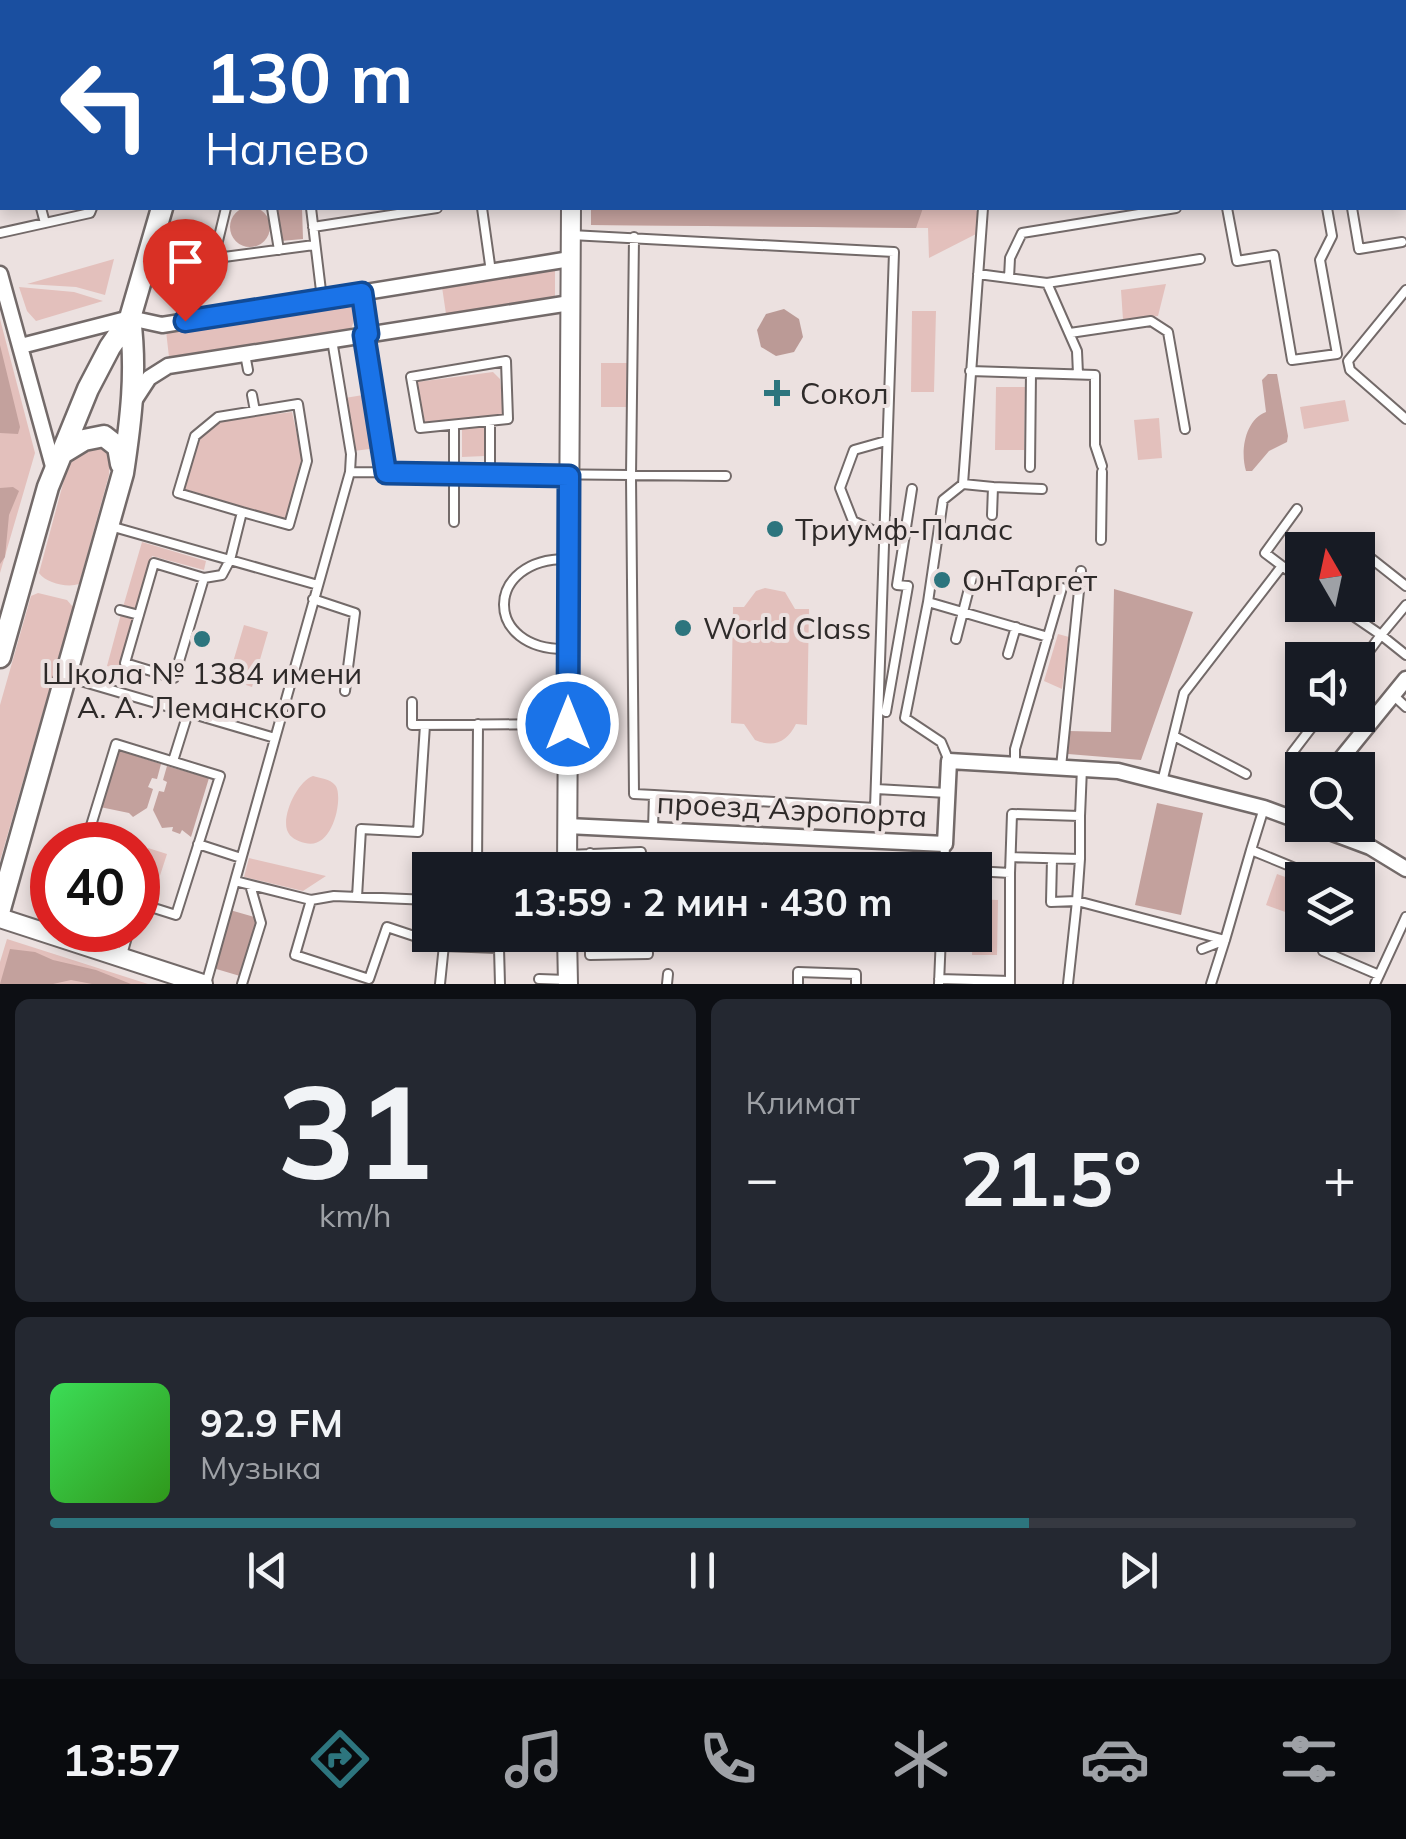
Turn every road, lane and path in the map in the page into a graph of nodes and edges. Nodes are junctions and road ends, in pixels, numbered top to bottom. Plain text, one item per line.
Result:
1 (42, 210) edge
2 (91, 210) edge
3 (161, 210) edge
4 (226, 210) edge
5 (272, 210) edge
6 (311, 210) edge
7 (344, 210) edge
8 (423, 210) edge
9 (482, 210) edge
10 (571, 210) edge
11 (982, 210) edge
12 (1163, 210) edge
13 (1227, 210) edge
14 (1327, 210) edge
15 (1352, 210) edge
16 (346, 222) junction
17 (45, 223) junction
18 (313, 227) junction
19 (0, 233) edge
20 (571, 235) junction
21 (634, 237) junction
22 (1402, 242) dead end
23 (314, 245) junction
24 (278, 250) junction
25 (570, 259) junction
26 (1200, 259) dead end
27 (491, 272) junction
28 (0, 274) edge
29 (978, 274) junction
30 (1009, 278) junction
31 (1048, 284) junction
32 (1406, 290) edge
33 (362, 293) junction
34 (322, 300) junction
35 (570, 303) junction
36 (130, 318) junction
37 (1070, 333) junction
38 (366, 335) junction
39 (332, 340) junction
40 (21, 346) junction
41 (246, 354) junction
42 (248, 370) dead end
43 (970, 371) junction
44 (1031, 373) junction
45 (1078, 374) junction
46 (252, 395) dead end
47 (134, 401) junction
48 (255, 411) junction
49 (1405, 417) edge
50 (490, 421) junction
51 (454, 425) junction
52 (1185, 430) dead end
53 (886, 440) junction
54 (176, 456) dead end
55 (188, 459) junction
56 (58, 462) junction
57 (1030, 467) dead end
58 (350, 472) junction
59 (123, 473) junction
60 (386, 473) junction
61 (456, 474) junction
62 (490, 474) junction
63 (569, 476) junction
64 (631, 476) junction
65 (726, 476) dead end
66 (964, 484) junction
67 (993, 487) junction
68 (1042, 489) dead end
69 (912, 490) dead end
70 (1296, 509) dead end
71 (242, 512) junction
72 (992, 515) dead end
73 (454, 522) dead end
74 (110, 526) junction
75 (883, 535) junction
76 (1101, 540) dead end
77 (568, 558) junction
78 (230, 560) junction
79 (1375, 562) edge
80 (1282, 566) junction
81 (1285, 568) edge
82 (1081, 570) dead end
83 (972, 577) dead end
84 (204, 578) junction
85 (318, 585) junction
86 (908, 586) junction
87 (1406, 586) edge
88 (930, 588) junction
89 (1062, 588) dead end
90 (314, 600) junction
91 (928, 602) junction
92 (1406, 605) edge
93 (120, 610) dead end
94 (964, 612) junction
95 (139, 615) junction
96 (1361, 622) edge
97 (1016, 627) junction
98 (1048, 636) junction
99 (1380, 636) junction
100 (956, 639) dead end
101 (1375, 643) edge
102 (568, 649) junction
103 (1008, 654) dead end
104 (1406, 655) edge
105 (0, 656) edge
106 (68, 677) junction
107 (1406, 678) edge
108 (346, 692) dead end
109 (1392, 695) junction
110 (412, 702) dead end
111 (1406, 706) edge
112 (188, 712) junction
113 (886, 712) dead end
114 (425, 724) junction
115 (478, 724) junction
116 (568, 724) junction
117 (1308, 732) edge
118 (1174, 736) junction
119 (275, 738) junction
120 (1293, 752) edge
121 (1346, 752) edge
122 (949, 760) junction
123 (173, 762) junction
124 (1015, 764) junction
125 (1061, 767) junction
126 (1082, 768) junction
127 (1246, 774) dead end
128 (1162, 782) junction
129 (876, 789) junction
130 (947, 794) junction
131 (654, 795) junction
132 (1264, 808) junction
133 (1285, 815) edge
134 (1080, 816) junction
135 (92, 822) edge
136 (567, 826) junction
137 (653, 829) junction
138 (1356, 842) edge
139 (198, 844) junction
140 (945, 844) junction
141 (1251, 850) junction
142 (478, 852) edge
143 (567, 852) edge
144 (945, 852) edge
145 (1011, 857) junction
146 (241, 858) junction
147 (1052, 858) junction
148 (1080, 859) junction
149 (1285, 864) edge
150 (1406, 869) edge
151 (992, 872) edge
152 (1010, 873) junction
153 (235, 881) junction
154 (250, 885) junction
155 (357, 897) junction
156 (412, 899) edge
157 (311, 900) junction
158 (1077, 902) junction
159 (0, 909) edge
160 (160, 911) edge
161 (1406, 917) edge
162 (0, 918) edge
163 (412, 935) edge
164 (1225, 940) junction
165 (1202, 949) dead end
166 (123, 952) edge
167 (443, 952) edge
168 (500, 952) edge
169 (567, 952) edge
170 (590, 952) edge
171 (648, 952) edge
172 (940, 952) edge
173 (1325, 952) edge
174 (122, 957) junction
175 (540, 980) dead end
176 (1377, 980) edge
177 (502, 981) edge
178 (568, 982) edge
179 (939, 982) edge
180 (1010, 982) edge
181 (205, 984) edge
182 (242, 984) edge
183 (440, 984) edge
184 (798, 984) edge
185 (856, 984) edge
186 (1068, 984) edge
187 (1210, 984) edge

1 - 17 lane
2 - 17 lane
3 - 36 main road
4 - 24 lane
5 - 24 lane
6 - 18 lane
7 - 16 lane
8 - 16 lane
9 - 27 lane
10 - 20 street
11 - 29 lane
12 - 30 lane
13 - 14 lane
15 - 22 lane
16 - 18 lane
17 - 19 lane
18 - 23 lane
20 - 21 lane
20 - 25 street
21 - 53 lane
21 - 64 lane
23 - 24 lane
23 - 34 lane
25 - 27 street
25 - 35 street
26 - 31 lane
27 - 33 street
28 - 40 street
29 - 30 lane
29 - 43 lane
30 - 31 lane
31 - 37 lane
32 - 49 lane
33 - 34 street
33 - 38 street
34 - 36 street
35 - 38 street
35 - 63 street
36 - 40 street
36 - 47 main road
36 - 56 main road
37 - 45 lane
37 - 52 lane
38 - 39 street
38 - 60 lane
39 - 41 street
39 - 58 lane
40 - 56 street
41 - 42 lane
41 - 47 street
43 - 44 lane
43 - 66 lane
44 - 45 lane
44 - 57 lane
45 - 76 lane
46 - 48 lane
47 - 59 main road
48 - 55 lane
48 - 71 lane
50 - 51 lane
50 - 51 lane
50 - 62 lane
51 - 61 lane
53 - 75 lane
53 - 75 lane
54 - 55 lane
55 - 71 lane
56 - 59 main road
56 - 105 main road
58 - 60 lane
58 - 85 lane
59 - 74 main road
60 - 61 lane
61 - 62 lane
61 - 73 lane
62 - 63 lane
63 - 64 lane
63 - 77 street
64 - 65 lane
64 - 131 lane
66 - 67 lane
66 - 88 lane
67 - 68 lane
67 - 72 lane
69 - 86 lane
70 - 80 lane
71 - 78 lane
74 - 78 lane
74 - 106 main road
75 - 129 lane
77 - 102 street
77 - 102 lane
78 - 84 lane
78 - 85 lane
79 - 87 lane
80 - 81 lane
80 - 118 lane
82 - 125 lane
83 - 94 lane
84 - 95 lane
84 - 95 lane
85 - 90 lane
86 - 88 lane
86 - 113 lane
88 - 91 lane
89 - 98 lane
90 - 108 lane
90 - 119 lane
91 - 94 lane
91 - 122 lane
92 - 99 lane
93 - 95 lane
94 - 97 lane
94 - 100 lane
96 - 99 lane
97 - 98 lane
97 - 103 lane
98 - 124 lane
99 - 101 lane
99 - 104 lane
102 - 116 street
106 - 112 lane
106 - 159 main road
107 - 109 street
109 - 111 lane
109 - 121 street
110 - 114 lane
112 - 119 lane
112 - 123 lane
114 - 115 lane
114 - 155 lane
115 - 116 lane
115 - 142 lane
116 - 136 street
117 - 120 lane
118 - 127 lane
118 - 128 lane
119 - 146 lane
122 - 124 street, проезд Аэропорта
122 - 130 street, проезд Аэропорта
123 - 135 lane
123 - 139 lane
124 - 125 street, проезд Аэропорта
125 - 126 street, проезд Аэропорта
126 - 128 street, проезд Аэропорта
126 - 134 lane
128 - 132 street, проезд Аэропорта
129 - 130 lane
129 - 131 lane
130 - 140 street, проезд Аэропорта
131 - 137 lane
132 - 133 street, проезд Аэропорта
132 - 141 lane
134 - 145 lane
134 - 148 lane
136 - 137 street, проезд Аэропорта
136 - 143 street
137 - 140 street, проезд Аэропорта
138 - 150 street
139 - 146 lane
139 - 160 lane
140 - 144 lane
141 - 149 lane
141 - 164 lane
145 - 147 lane
145 - 152 lane
146 - 153 lane
147 - 148 lane
147 - 158 lane
148 - 158 lane
151 - 152 lane
152 - 180 lane
153 - 154 lane
153 - 181 lane
154 - 157 lane
154 - 182 lane
155 - 156 lane
155 - 157 lane
157 - 163 lane
158 - 164 lane
158 - 186 lane
161 - 176 lane
162 - 174 street
164 - 165 lane
164 - 187 lane
166 - 174 lane
167 - 183 lane
168 - 177 lane
169 - 178 street
170 - 171 lane
172 - 179 lane
173 - 176 lane
174 - 181 street
175 - 178 lane
179 - 180 lane
184 - 185 lane

